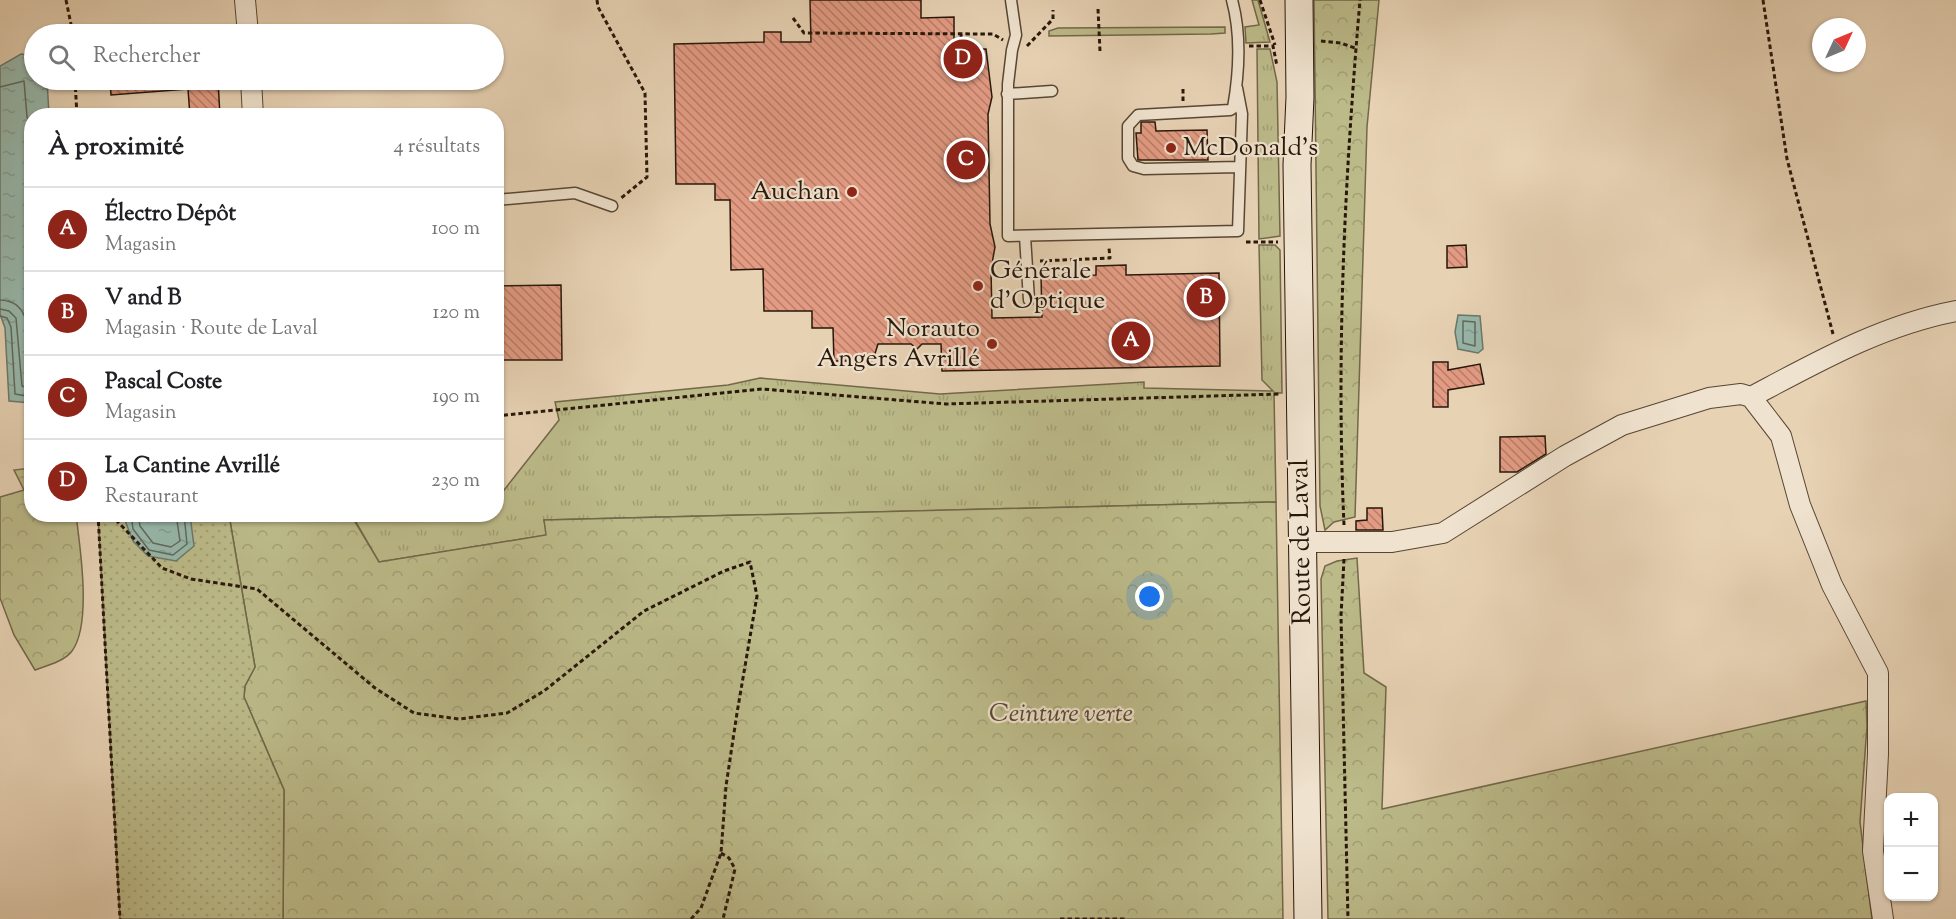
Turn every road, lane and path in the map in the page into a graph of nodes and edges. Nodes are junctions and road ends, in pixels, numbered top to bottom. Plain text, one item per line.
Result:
1 (66, 0) edge
2 (245, 0) edge
3 (597, 0) edge
4 (1011, 0) edge
5 (1232, 0) edge
6 (1260, 0) edge
7 (1280, 0) edge
8 (1299, 0) edge
9 (1360, 0) edge
10 (1763, 0) edge
11 (1098, 9) dead end
12 (1053, 10) dead end
13 (792, 18) dead end
14 (70, 24) edge
15 (247, 24) edge
16 (961, 34) junction
17 (1005, 41) dead end
18 (1317, 42) dead end
19 (1279, 44) dead end
20 (1273, 46) junction
21 (1356, 48) junction
22 (962, 50) dead end
23 (1100, 51) dead end
24 (1237, 51) junction
25 (1009, 64) junction
26 (1237, 88) junction
27 (76, 90) edge
28 (252, 90) edge
29 (1052, 91) dead end
30 (1007, 94) junction
31 (77, 108) edge
32 (253, 108) edge
33 (1297, 165) junction
34 (1239, 167) junction
35 (504, 199) edge
36 (612, 206) joint
37 (1025, 236) junction
38 (1239, 242) dead end
39 (1283, 242) dead end
40 (1110, 258) dead end
41 (1041, 261) dead end
42 (1029, 300) dead end
43 (1956, 311) edge
44 (1838, 350) junction
45 (1292, 394) junction
46 (1751, 397) junction
47 (504, 415) edge
48 (100, 522) edge
49 (118, 522) edge
50 (1302, 542) junction
51 (1344, 543) junction
52 (721, 853) junction
53 (120, 919) edge
54 (691, 919) edge
55 (723, 919) edge
56 (1060, 919) edge
57 (1127, 919) edge
58 (1308, 919) edge
59 (1348, 919) edge
60 (1882, 919) edge

1 - 14 path
2 - 15 street
3 - 36 path
4 - 25 lane
5 - 24 lane
6 - 20 path
7 - 33 main road, Route de Laval
8 - 33 main road, Route de Laval
9 - 21 path
10 - 44 path
11 - 23 path
12 - 25 path
13 - 16 path
16 - 17 path
16 - 22 path
18 - 21 path
19 - 20 path
20 - 24 path
21 - 51 path
24 - 26 lane
25 - 30 lane
26 - 34 lane
26 - 34 lane
27 - 31 path
28 - 32 street
29 - 30 lane
30 - 37 lane
33 - 45 main road, Route de Laval
34 - 37 lane
35 - 36 lane
37 - 42 lane
38 - 39 path
40 - 41 path
43 - 44 street
44 - 46 street
45 - 47 path
45 - 50 main road, Route de Laval
46 - 51 street
46 - 60 street
48 - 53 path
49 - 52 path
50 - 51 street
50 - 58 main road, Route de Laval
51 - 59 path
52 - 54 path
52 - 55 path
56 - 57 path

